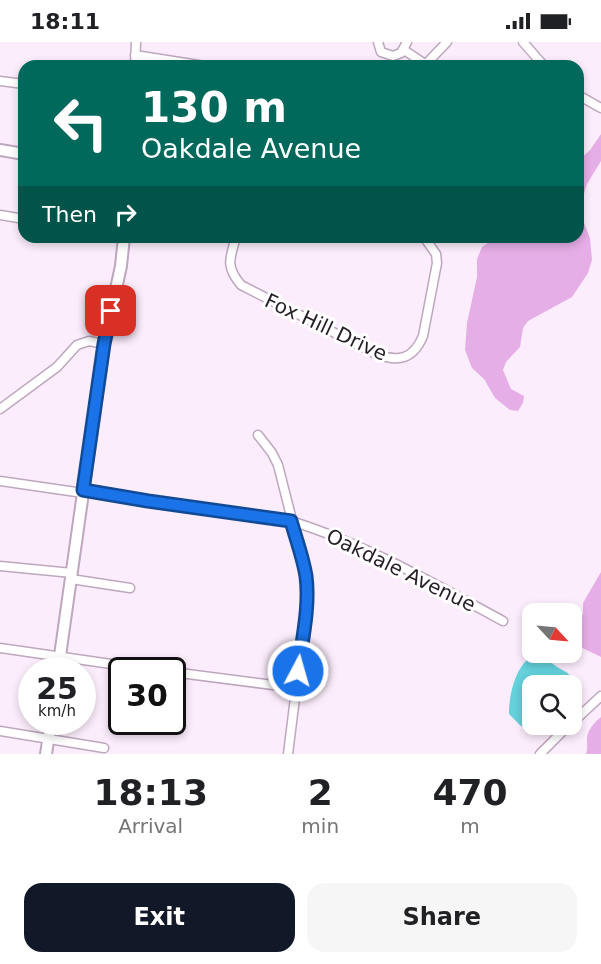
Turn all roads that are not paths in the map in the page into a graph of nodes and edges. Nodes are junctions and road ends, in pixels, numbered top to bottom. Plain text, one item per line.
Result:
1 (136, 42) edge
2 (378, 42) edge
3 (447, 42) edge
4 (523, 42) edge
5 (406, 46) edge
6 (135, 55) junction
7 (135, 60) edge
8 (167, 60) edge
9 (419, 60) edge
10 (429, 60) edge
11 (539, 60) edge
12 (0, 81) edge
13 (18, 83) edge
14 (584, 98) edge
15 (601, 108) edge
16 (0, 150) edge
17 (18, 153) edge
18 (0, 215) edge
19 (18, 218) edge
20 (123, 243) edge
21 (235, 243) edge
22 (428, 243) edge
23 (104, 344) junction
24 (0, 409) edge
25 (258, 435) dead end
26 (0, 481) edge
27 (83, 491) junction
28 (291, 521) junction
29 (0, 566) edge
30 (71, 576) junction
31 (130, 588) dead end
32 (503, 621) dead end
33 (0, 648) edge
34 (60, 656) junction
35 (108, 663) edge
36 (186, 674) edge
37 (296, 688) junction
38 (601, 696) edge
39 (582, 714) edge
40 (0, 731) edge
41 (49, 735) edge
42 (560, 735) edge
43 (48, 739) junction
44 (104, 748) dead end
45 (46, 754) edge
46 (288, 754) edge
47 (540, 754) edge

1 - 6 street
2 - 5 street
3 - 10 street
4 - 11 street
5 - 9 street
6 - 7 street
6 - 8 street
12 - 13 street
14 - 15 street
16 - 17 street
18 - 19 street
20 - 23 street
21 - 22 street, Fox Hill Drive
23 - 24 street
23 - 27 street
25 - 28 street
26 - 27 street, Oakdale Avenue
27 - 28 street, Oakdale Avenue
27 - 30 street
28 - 32 street, Oakdale Avenue
28 - 37 street
29 - 30 street
30 - 31 street
30 - 34 street
33 - 34 street
34 - 35 street
36 - 37 street
37 - 46 street
38 - 39 street
40 - 43 street
41 - 43 street
42 - 47 street
43 - 44 street
43 - 45 street

